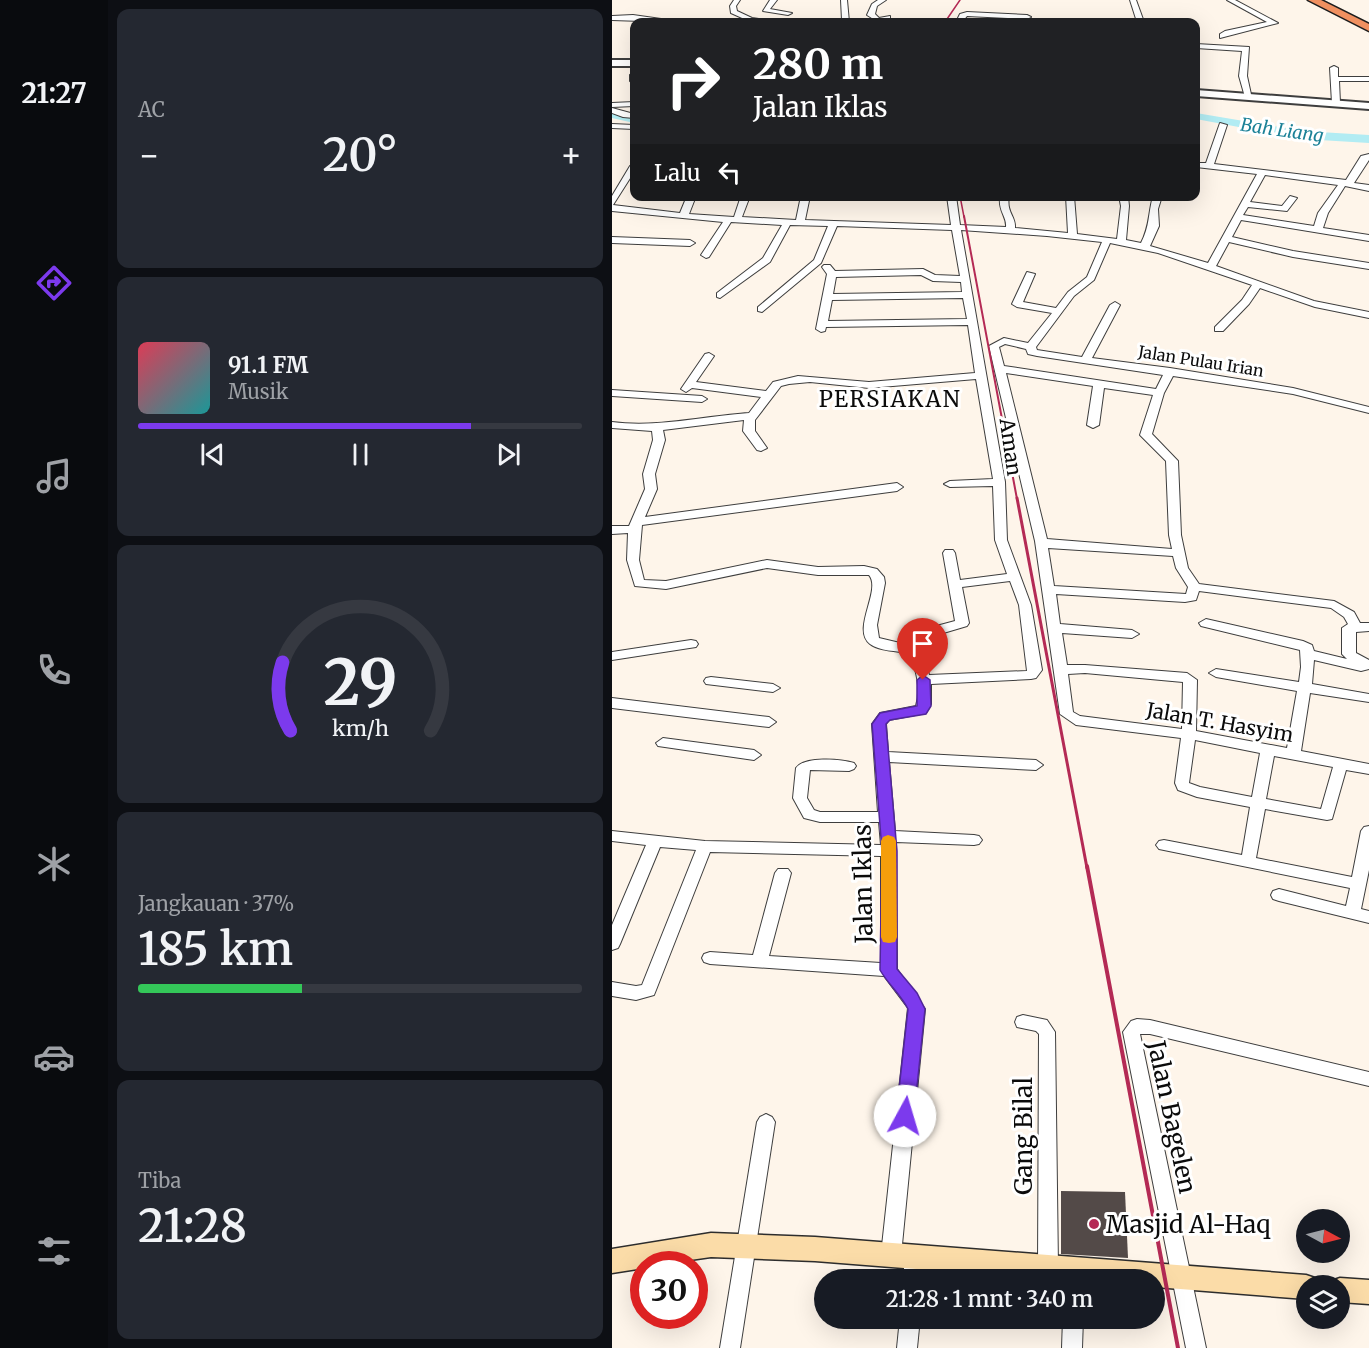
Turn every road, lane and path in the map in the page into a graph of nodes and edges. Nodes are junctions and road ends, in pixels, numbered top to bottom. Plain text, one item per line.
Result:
1 (737, 0) edge
2 (774, 0) edge
3 (844, 0) edge
4 (883, 0) edge
5 (1133, 0) edge
6 (1230, 0) edge
7 (1313, 0) edge
8 (1027, 17) dead end
9 (612, 18) edge
10 (640, 18) edge
11 (746, 18) edge
12 (785, 18) edge
13 (846, 18) edge
14 (875, 18) edge
15 (961, 18) edge
16 (1140, 18) edge
17 (1369, 28) edge
18 (1223, 36) dead end
19 (1200, 46) edge
20 (612, 63) edge
21 (630, 63) edge
22 (1335, 68) dead end
23 (1335, 79) junction
24 (1369, 79) edge
25 (1200, 93) edge
26 (1249, 97) junction
27 (1336, 103) junction
28 (630, 104) edge
29 (612, 105) edge
30 (1369, 106) edge
31 (612, 111) edge
32 (630, 116) edge
33 (1223, 125) dead end
34 (615, 126) edge
35 (630, 127) edge
36 (612, 136) edge
37 (1369, 157) edge
38 (1200, 165) edge
39 (1209, 166) junction
40 (1262, 172) junction
41 (630, 173) edge
42 (1346, 183) junction
43 (1369, 188) edge
44 (1293, 198) dead end
45 (690, 201) edge
46 (743, 201) edge
47 (805, 201) edge
48 (952, 201) edge
49 (1004, 201) edge
50 (1070, 201) edge
51 (1124, 201) edge
52 (1156, 201) edge
53 (612, 203) edge
54 (1247, 204) junction
55 (612, 208) edge
56 (683, 216) junction
57 (1239, 217) junction
58 (733, 220) junction
59 (787, 223) junction
60 (800, 224) junction
61 (832, 224) junction
62 (957, 226) junction
63 (1010, 230) junction
64 (1318, 230) junction
65 (1072, 236) junction
66 (1369, 238) edge
67 (1227, 239) junction
68 (612, 240) edge
69 (1107, 240) junction
70 (1121, 242) junction
71 (690, 243) dead end
72 (1145, 246) junction
73 (706, 255) dead end
74 (818, 261) junction
75 (1369, 266) edge
76 (1211, 267) junction
77 (832, 274) junction
78 (1030, 274) dead end
79 (966, 279) junction
80 (1258, 284) junction
81 (720, 295) dead end
82 (969, 295) junction
83 (828, 297) junction
84 (1115, 305) dead end
85 (762, 309) dead end
86 (1058, 311) junction
87 (1369, 315) edge
88 (973, 322) junction
89 (1219, 329) dead end
90 (1031, 347) junction
91 (710, 356) dead end
92 (1086, 359) junction
93 (1000, 369) junction
94 (1170, 371) junction
95 (982, 375) junction
96 (1099, 383) junction
97 (690, 384) junction
98 (612, 393) edge
99 (1159, 393) junction
100 (768, 395) junction
101 (681, 396) junction
102 (702, 399) dead end
103 (1369, 410) edge
104 (752, 416) junction
105 (612, 425) edge
106 (1093, 425) dead end
107 (657, 429) junction
108 (761, 448) dead end
109 (999, 482) junction
110 (950, 484) dead end
111 (897, 487) dead end
112 (635, 526) junction
113 (612, 530) edge
114 (1041, 542) junction
115 (949, 553) dead end
116 (1179, 553) junction
117 (1016, 577) junction
118 (955, 584) junction
119 (1194, 587) junction
120 (1048, 590) junction
121 (1206, 623) dead end
122 (1355, 626) junction
123 (1369, 627) edge
124 (1054, 628) junction
125 (1132, 634) dead end
126 (691, 644) dead end
127 (1307, 654) junction
128 (612, 656) edge
129 (1369, 667) edge
130 (1061, 670) junction
131 (922, 672) junction
132 (1216, 673) dead end
133 (711, 681) dead end
134 (773, 688) dead end
135 (1305, 688) junction
136 (1369, 698) edge
137 (612, 703) edge
138 (769, 722) dead end
139 (1187, 734) junction
140 (663, 743) dead end
141 (1268, 749) junction
142 (1293, 754) junction
143 (754, 755) dead end
144 (883, 757) junction
145 (1341, 763) junction
146 (1036, 765) dead end
147 (849, 766) dead end
148 (1369, 769) edge
149 (1259, 804) junction
150 (886, 817) junction
151 (1369, 831) edge
152 (612, 836) edge
153 (974, 840) dead end
154 (655, 841) junction
155 (888, 843) junction
156 (1164, 845) dead end
157 (705, 846) junction
158 (1248, 862) junction
159 (783, 873) dead end
160 (1358, 884) junction
161 (1279, 895) dead end
162 (1353, 912) junction
163 (1369, 917) edge
164 (612, 944) edge
165 (710, 958) dead end
166 (759, 961) junction
167 (889, 970) junction
168 (612, 989) edge
169 (1023, 1022) dead end
170 (1369, 1079) edge
171 (766, 1122) dead end
172 (747, 1246) junction
173 (612, 1261) edge
174 (906, 1264) edge
175 (1048, 1268) junction
176 (1052, 1269) edge
177 (1165, 1277) edge
178 (1181, 1277) junction
179 (1296, 1286) edge
180 (1350, 1291) edge
181 (1369, 1292) edge
182 (909, 1329) edge
183 (1072, 1329) edge
184 (730, 1348) edge
185 (908, 1348) edge
186 (1072, 1348) edge
187 (1196, 1348) edge

1 - 11 street
2 - 12 street
3 - 13 street
4 - 14 street
5 - 16 street
6 - 18 street
7 - 17 highway
8 - 15 street
9 - 10 street
19 - 26 street
20 - 21 street
22 - 23 street
23 - 24 street
23 - 27 street
25 - 26 street
26 - 27 street
27 - 30 street
28 - 29 street
31 - 32 street
33 - 39 street
34 - 35 street
34 - 36 street
37 - 42 street
38 - 39 street
39 - 40 street
40 - 42 street
40 - 54 street
41 - 53 street
42 - 43 street
42 - 64 street
44 - 54 street
45 - 56 street
46 - 58 street
47 - 60 street
48 - 62 street, Aman
49 - 63 street
50 - 65 street
51 - 70 street
52 - 72 street
54 - 57 street
55 - 56 street
56 - 58 street
57 - 64 street
57 - 67 street
58 - 59 street
58 - 73 street
59 - 60 street
59 - 81 street
60 - 61 street
61 - 62 street
61 - 74 street
62 - 63 street
62 - 79 street, Aman
63 - 65 street
64 - 66 street
65 - 69 street
67 - 75 street
67 - 76 street
68 - 71 street
69 - 70 street
69 - 86 street
70 - 72 street
72 - 76 street
74 - 77 street
74 - 85 street
76 - 80 street
77 - 79 street
77 - 83 street
78 - 86 street
79 - 82 street, Aman
80 - 87 street
80 - 89 street
82 - 83 street
82 - 88 street, Aman
83 - 88 street
84 - 92 street
86 - 90 street
88 - 95 street, Aman
90 - 92 street, Jalan Pulau Irian
90 - 93 street, Jalan Pulau Irian
91 - 97 street
92 - 94 street, Jalan Pulau Irian
93 - 96 street
93 - 114 street
94 - 99 street
94 - 103 street, Jalan Pulau Irian
95 - 100 street
95 - 109 street, Aman
96 - 99 street
96 - 106 street
97 - 100 street
97 - 101 street
98 - 101 street
99 - 116 street
100 - 104 street
101 - 102 street
104 - 107 street
104 - 108 street
105 - 107 street
107 - 112 street
109 - 110 street
109 - 117 street, Aman
111 - 112 street
112 - 113 street
112 - 131 street
114 - 116 street
114 - 120 street
115 - 118 street
116 - 119 street
117 - 118 street
117 - 131 street, Aman
118 - 131 street
119 - 120 street
119 - 122 street
120 - 124 street
121 - 127 street
122 - 123 street
122 - 129 street
124 - 125 street
124 - 130 street
126 - 128 street
127 - 129 street
127 - 135 street
130 - 139 street, Jalan T. Hasyim
130 - 139 street
131 - 144 street, Jalan Iklas
132 - 135 street
133 - 134 street
135 - 136 street
135 - 142 street
137 - 138 street
139 - 141 street, Jalan T. Hasyim
139 - 149 street
140 - 143 street
141 - 142 street, Jalan T. Hasyim
141 - 149 street
142 - 145 street, Jalan T. Hasyim
144 - 146 street
144 - 150 street, Jalan Iklas
145 - 148 street, Jalan T. Hasyim
145 - 149 street
147 - 150 street
149 - 158 street
150 - 155 street, Jalan Iklas
151 - 160 street
152 - 154 street
153 - 155 street
154 - 157 street
154 - 164 street
155 - 157 street
155 - 167 street, Jalan Iklas
156 - 158 street
157 - 168 street
158 - 160 street
159 - 166 street
160 - 162 street
161 - 162 street
162 - 163 street
165 - 166 street
166 - 167 street
167 - 174 street, Jalan Iklas
169 - 175 street, Gang Bilal
170 - 178 street, Jalan Bagelen
171 - 172 street
172 - 173 main road
172 - 174 main road
172 - 184 street
174 - 175 main road
175 - 176 main road
177 - 178 main road
178 - 179 main road
178 - 187 street
180 - 181 main road
182 - 185 street
183 - 186 street

